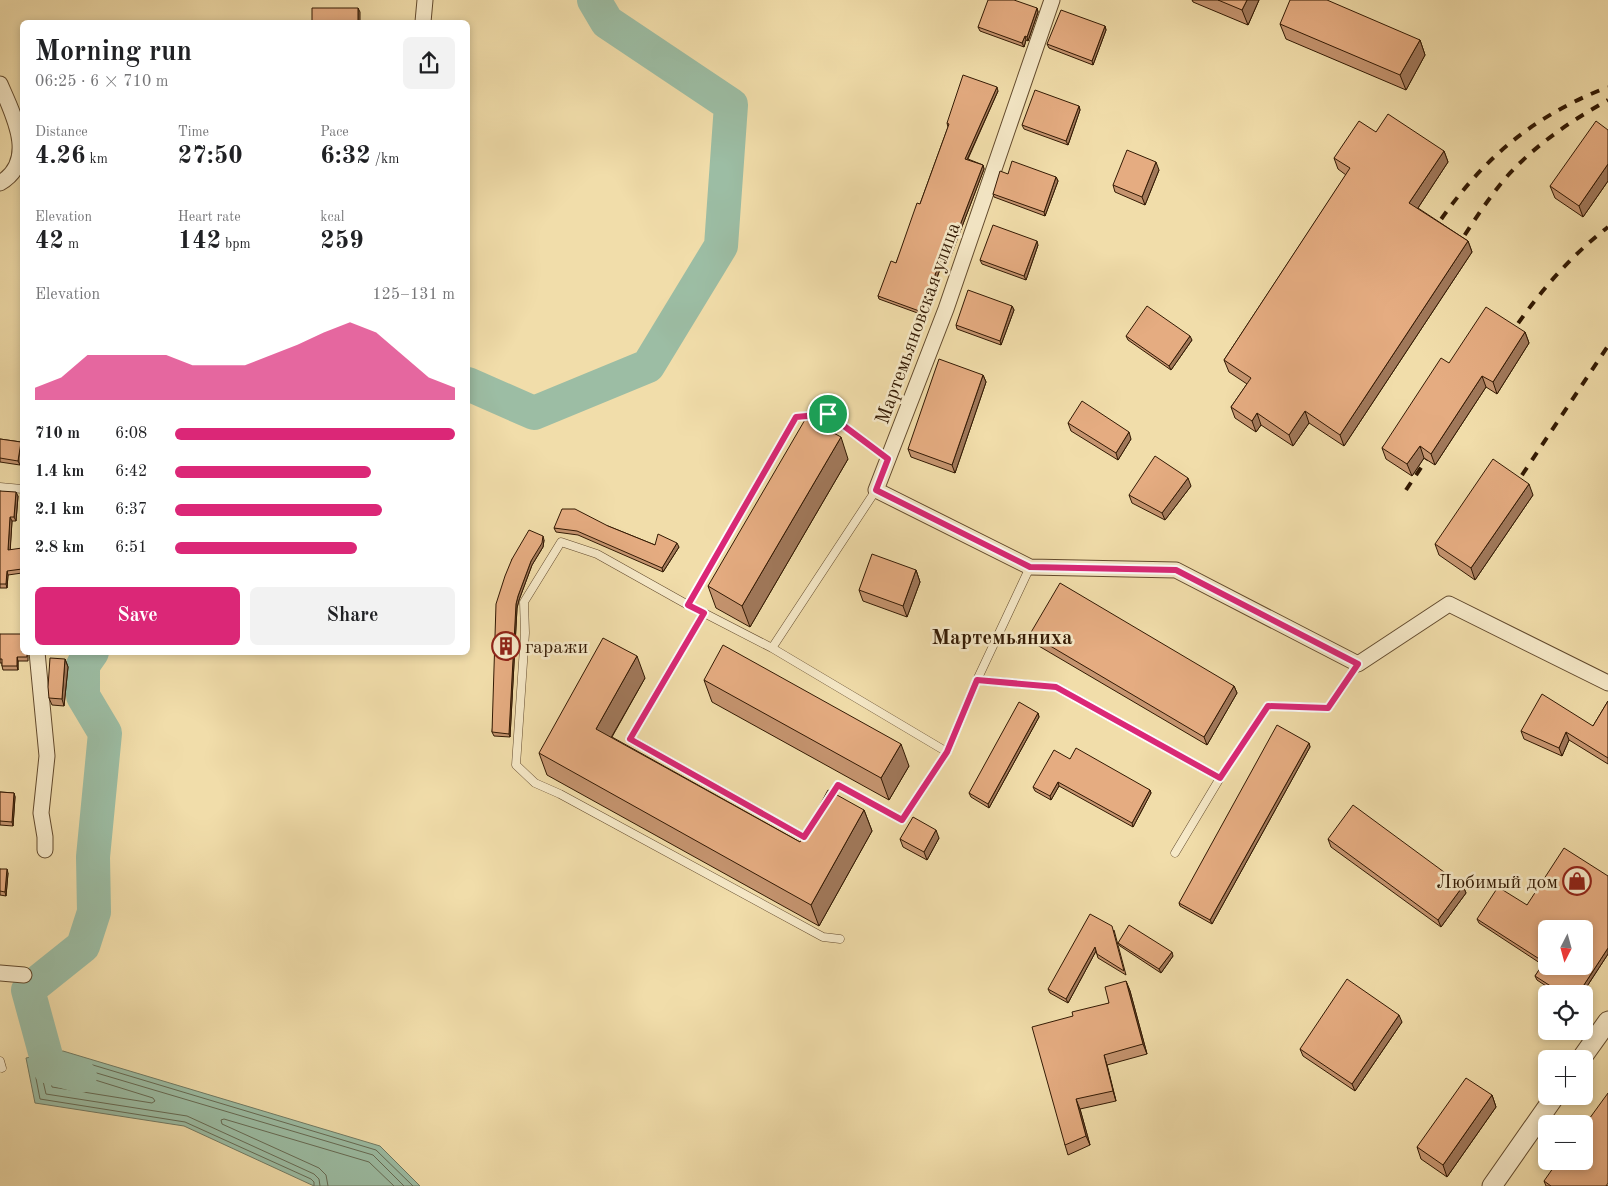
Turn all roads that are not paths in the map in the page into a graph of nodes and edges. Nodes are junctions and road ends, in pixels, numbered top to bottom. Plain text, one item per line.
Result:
1 (425, 0) edge
2 (1052, 0) edge
3 (422, 20) edge
4 (0, 84) edge
5 (20, 141) edge
6 (20, 152) edge
7 (0, 183) edge
8 (888, 459) junction
9 (0, 487) edge
10 (20, 489) edge
11 (876, 490) junction
12 (1030, 567) junction
13 (688, 605) junction
14 (704, 613) junction
15 (772, 648) junction
16 (37, 655) edge
17 (1358, 664) junction
18 (977, 680) junction
19 (1608, 683) edge
20 (947, 752) junction
21 (1220, 778) junction
22 (823, 807) edge
23 (814, 822) edge
24 (45, 850) dead end
25 (1175, 853) dead end
26 (840, 939) dead end
27 (0, 973) edge
28 (24, 975) dead end
29 (1608, 1020) edge
30 (1587, 1050) edge
31 (1549, 1105) edge
32 (1492, 1186) edge

1 - 3 street
2 - 8 street, Мартемьяновская улица
4 - 5 street
6 - 7 street
8 - 11 street, Мартемьяновская улица
8 - 13 lane
9 - 10 lane
11 - 12 street
11 - 15 lane
12 - 17 street
12 - 18 lane
13 - 14 lane
13 - 26 lane
14 - 15 lane
14 - 23 lane
15 - 20 lane
16 - 24 street
17 - 19 street
17 - 21 lane
18 - 20 lane
18 - 21 lane
20 - 22 lane
21 - 25 lane
27 - 28 street
29 - 30 street
31 - 32 street

